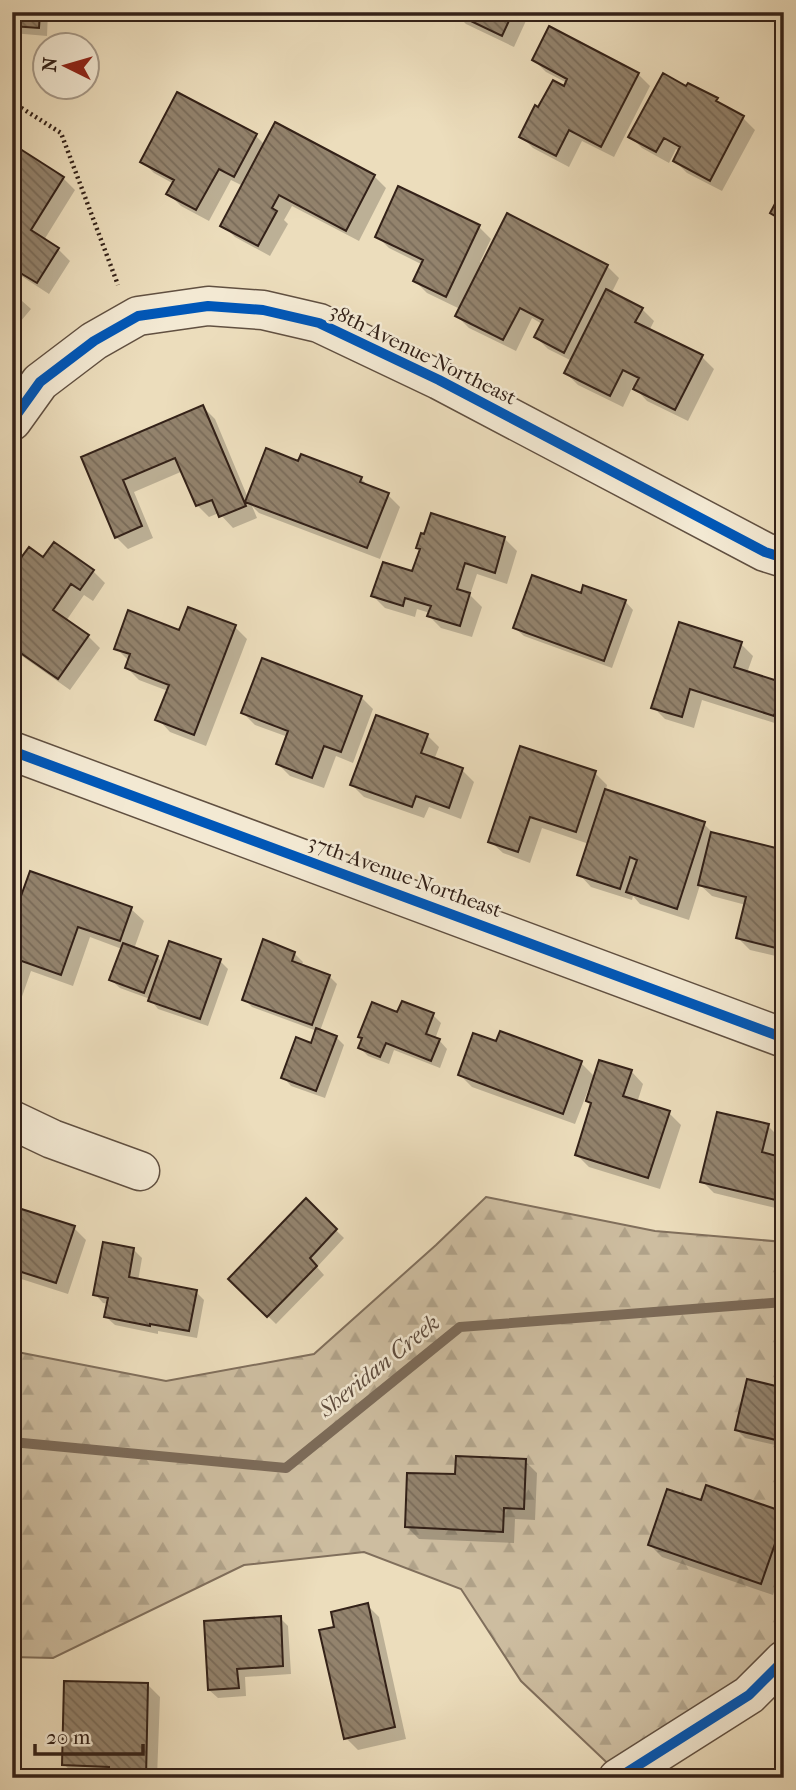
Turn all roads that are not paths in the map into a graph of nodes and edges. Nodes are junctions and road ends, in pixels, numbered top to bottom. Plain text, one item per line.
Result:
1 (12, 421) edge
2 (784, 558) edge
3 (12, 751) edge
4 (784, 1038) edge
5 (12, 1120) edge
6 (140, 1171) dead end
7 (784, 1660) edge
8 (618, 1778) edge

1 - 2 street, 38th Avenue Northeast
3 - 4 street, 37th Avenue Northeast
5 - 6 street
7 - 8 street

